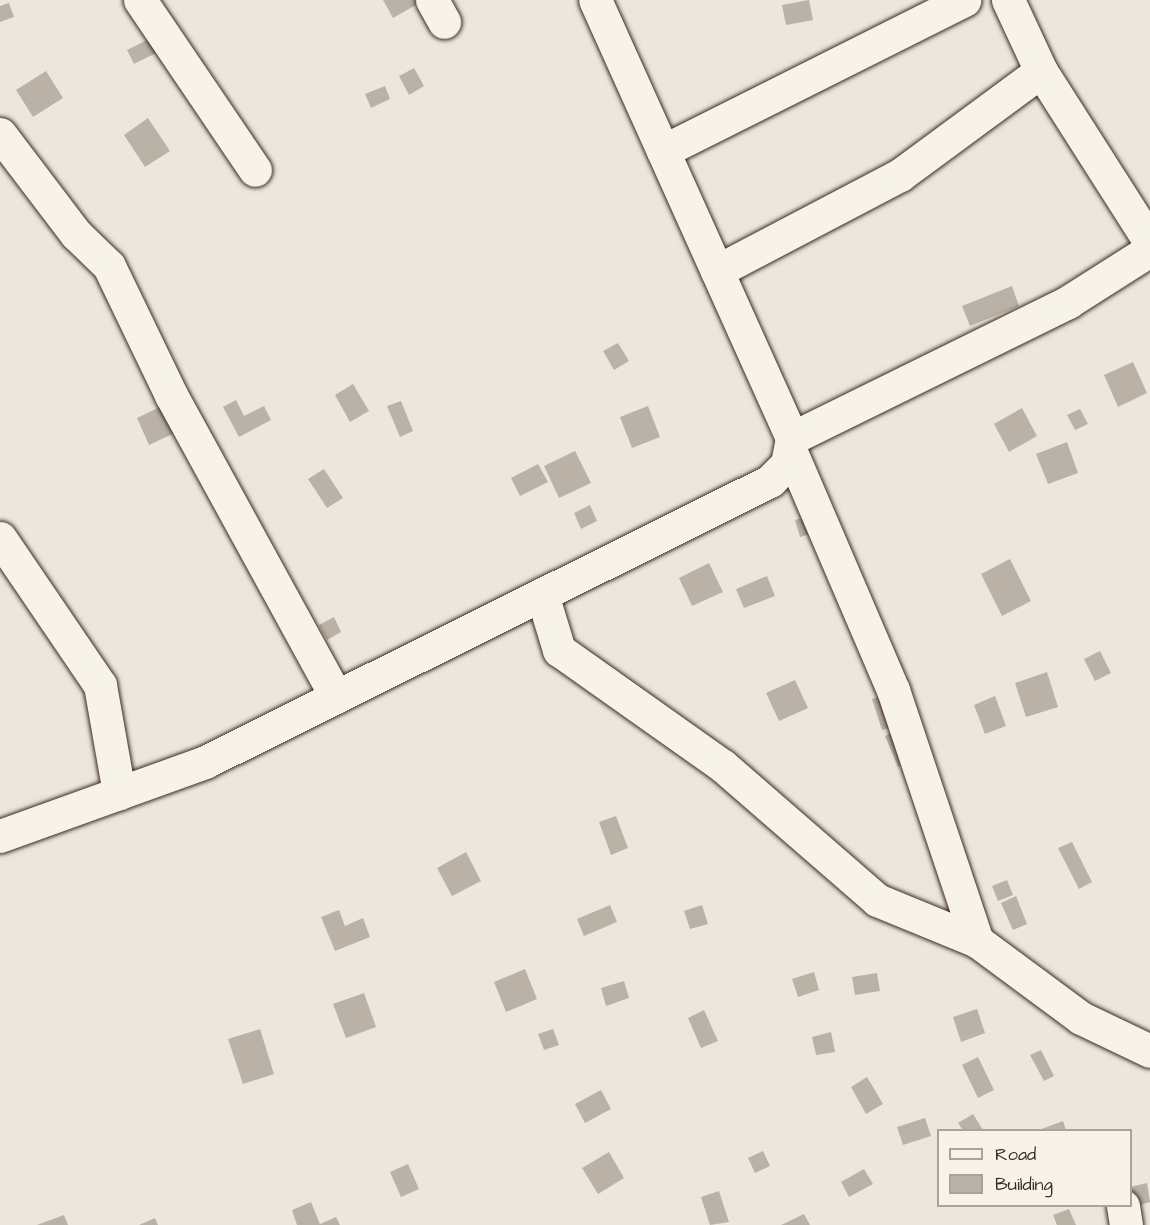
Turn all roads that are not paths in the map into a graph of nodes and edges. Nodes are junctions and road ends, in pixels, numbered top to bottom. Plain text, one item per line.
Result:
1 (140, 0) edge
2 (595, 0) edge
3 (964, 0) edge
4 (1008, 0) edge
5 (1041, 71) junction
6 (0, 134) edge
7 (663, 151) junction
8 (255, 170) dead end
9 (1150, 242) edge
10 (1150, 249) edge
11 (717, 271) junction
12 (791, 445) junction
13 (0, 538) edge
14 (542, 594) junction
15 (336, 697) junction
16 (118, 793) junction
17 (0, 836) edge
18 (977, 940) junction
19 (1150, 1051) edge
20 (1123, 1207) edge
21 (1126, 1225) edge

1 - 8 street
2 - 7 street
3 - 7 street
4 - 5 street
5 - 9 street
5 - 11 street
6 - 15 street
7 - 11 street
10 - 12 street
11 - 12 street
12 - 14 street
12 - 18 street
13 - 16 street
14 - 15 street
14 - 18 street
15 - 16 street
16 - 17 street
18 - 19 street
20 - 21 street

